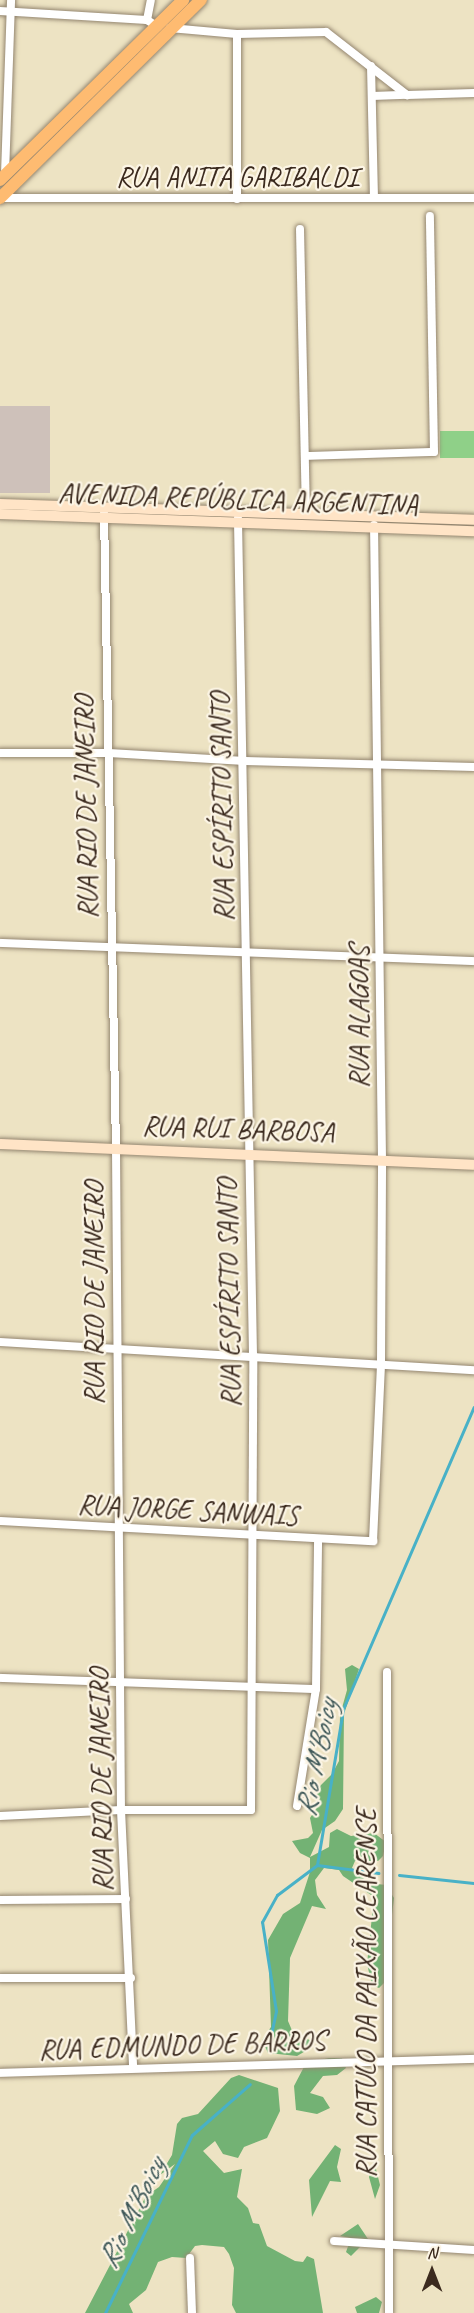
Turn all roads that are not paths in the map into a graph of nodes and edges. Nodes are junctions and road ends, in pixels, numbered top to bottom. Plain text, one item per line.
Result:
1 (11, 0) edge
2 (151, 0) edge
3 (183, 0) edge
4 (201, 0) edge
5 (0, 11) edge
6 (10, 12) junction
7 (152, 23) junction
8 (173, 28) junction
9 (237, 34) junction
10 (371, 66) junction
11 (474, 93) edge
12 (407, 95) junction
13 (372, 96) junction
14 (2, 178) edge
15 (0, 198) edge
16 (374, 198) junction
17 (474, 198) edge
18 (237, 199) junction
19 (430, 216) dead end
20 (300, 229) dead end
21 (306, 456) junction
22 (0, 504) edge
23 (238, 511) junction
24 (104, 513) junction
25 (0, 514) edge
26 (306, 514) junction
27 (374, 516) junction
28 (474, 520) edge
29 (238, 523) junction
30 (374, 528) junction
31 (474, 531) edge
32 (0, 753) edge
33 (109, 753) junction
34 (244, 761) junction
35 (376, 765) junction
36 (474, 767) edge
37 (0, 943) edge
38 (111, 948) junction
39 (247, 954) junction
40 (382, 960) junction
41 (474, 961) edge
42 (0, 1144) edge
43 (116, 1148) junction
44 (250, 1155) junction
45 (382, 1159) junction
46 (474, 1165) edge
47 (0, 1342) edge
48 (117, 1349) junction
49 (253, 1355) junction
50 (381, 1364) junction
51 (474, 1370) edge
52 (0, 1521) edge
53 (119, 1530) junction
54 (252, 1536) junction
55 (318, 1539) junction
56 (373, 1541) joint
57 (387, 1672) dead end
58 (0, 1678) edge
59 (121, 1681) junction
60 (254, 1687) junction
61 (316, 1689) junction
62 (297, 1806) dead end
63 (121, 1810) junction
64 (0, 1816) edge
65 (126, 1899) junction
66 (0, 1900) edge
67 (0, 1978) edge
68 (131, 1978) junction
69 (474, 2059) edge
70 (390, 2062) junction
71 (133, 2068) junction
72 (0, 2073) edge
73 (334, 2241) dead end
74 (389, 2244) junction
75 (474, 2250) edge
76 (190, 2258) dead end
77 (192, 2313) edge
78 (389, 2313) edge

1 - 6 street
2 - 7 street
3 - 7 main road
4 - 8 main road
5 - 6 street
6 - 7 street
6 - 14 street
7 - 8 street
7 - 14 main road
8 - 9 street
8 - 15 main road
9 - 10 street
9 - 18 street
10 - 12 street
10 - 13 street
11 - 12 street
12 - 13 street
13 - 16 street
15 - 18 street, RUA ANITA GARIBALDI
16 - 17 street, RUA ANITA GARIBALDI
16 - 18 street, RUA ANITA GARIBALDI
19 - 21 street
20 - 21 street
21 - 26 street
22 - 24 main road, AVENIDA REPÚBLICA ARGENTINA
23 - 24 main road, AVENIDA REPÚBLICA ARGENTINA
23 - 26 main road, AVENIDA REPÚBLICA ARGENTINA
23 - 29 street, RUA ESPÍRITO SANTO
24 - 25 main road, AVENIDA REPÚBLICA ARGENTINA
24 - 29 main road, AVENIDA REPÚBLICA ARGENTINA
24 - 33 street, RUA RIO DE JANEIRO
26 - 27 main road, AVENIDA REPÚBLICA ARGENTINA
27 - 28 main road, AVENIDA REPÚBLICA ARGENTINA
27 - 30 street, RUA ALAGOAS
29 - 30 main road, AVENIDA REPÚBLICA ARGENTINA
29 - 34 street, RUA ESPÍRITO SANTO
30 - 31 main road, AVENIDA REPÚBLICA ARGENTINA
30 - 35 street, RUA ALAGOAS
32 - 33 street
33 - 34 street
33 - 38 street, RUA RIO DE JANEIRO
34 - 35 street
34 - 39 street, RUA ESPÍRITO SANTO
35 - 36 street
35 - 40 street, RUA ALAGOAS
37 - 38 street
38 - 39 street
38 - 43 street, RUA RIO DE JANEIRO
39 - 40 street
39 - 44 street, RUA ESPÍRITO SANTO
40 - 41 street
40 - 45 street, RUA ALAGOAS
42 - 43 main road, RUA RUI BARBOSA
43 - 44 main road, RUA RUI BARBOSA
43 - 48 street, RUA RIO DE JANEIRO
44 - 45 main road, RUA RUI BARBOSA
44 - 49 street, RUA ESPÍRITO SANTO
45 - 46 main road, RUA RUI BARBOSA
45 - 50 street, RUA ALAGOAS
47 - 48 street
48 - 49 street
48 - 53 street, RUA RIO DE JANEIRO
49 - 50 street
49 - 54 street, RUA ESPÍRITO SANTO
50 - 51 street
50 - 56 street, RUA ALAGOAS
52 - 53 street, RUA JORGE SANWAIS
53 - 54 street, RUA JORGE SANWAIS
53 - 59 street, RUA RIO DE JANEIRO
54 - 55 street, RUA JORGE SANWAIS
54 - 60 street, RUA ESPÍRITO SANTO
55 - 56 street, RUA JORGE SANWAIS
55 - 61 street
57 - 70 street, RUA CATULO DA PAIXÃO CEARENSE
58 - 59 street
59 - 60 street
59 - 63 street, RUA RIO DE JANEIRO
60 - 61 street
60 - 63 street, RUA ESPÍRITO SANTO
61 - 62 street
63 - 64 street
63 - 65 street, RUA RIO DE JANEIRO
65 - 66 street
65 - 68 street, RUA RIO DE JANEIRO
67 - 68 street
68 - 71 street, RUA RIO DE JANEIRO
69 - 70 street, RUA EDMUNDO DE BARROS
70 - 71 street, RUA EDMUNDO DE BARROS
70 - 74 street, RUA CATULO DA PAIXÃO CEARENSE
71 - 72 street, RUA EDMUNDO DE BARROS
73 - 74 street
74 - 75 street
74 - 78 street, RUA CATULO DA PAIXÃO CEARENSE
76 - 77 street

